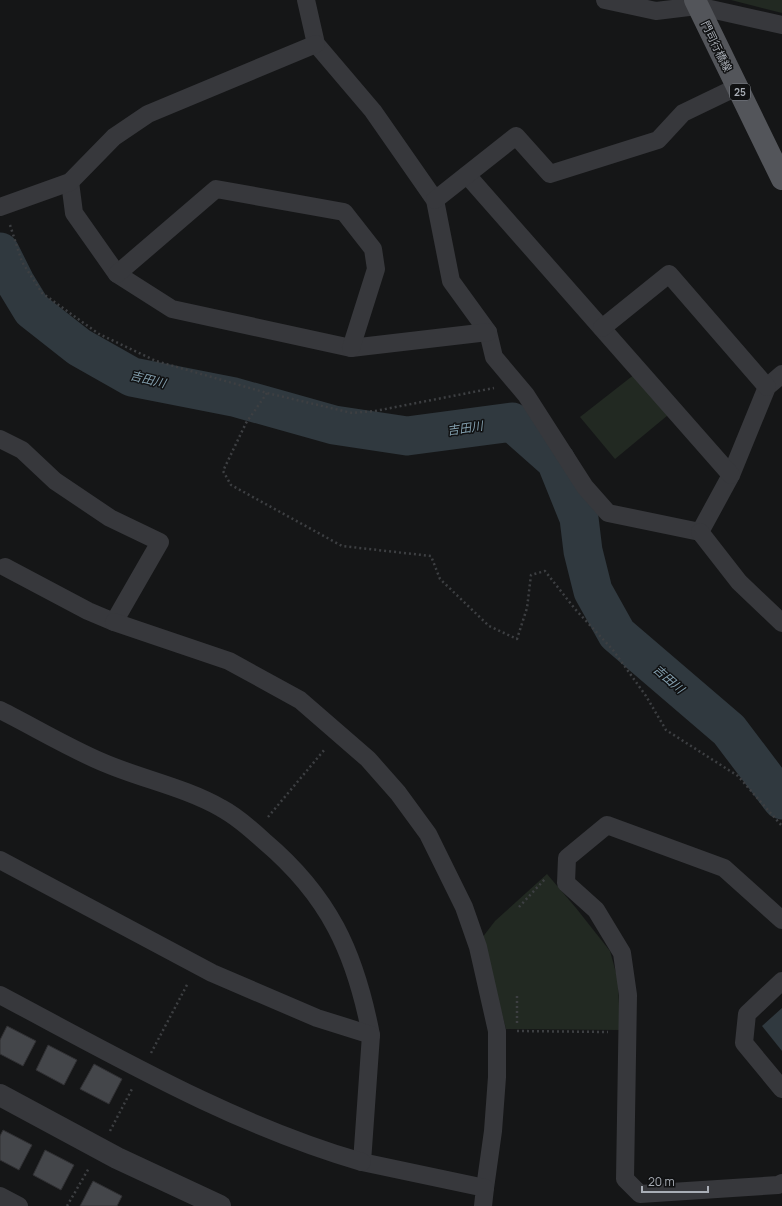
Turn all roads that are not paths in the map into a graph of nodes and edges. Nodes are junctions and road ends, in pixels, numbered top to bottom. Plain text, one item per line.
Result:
1 (306, 0) edge
2 (605, 0) edge
3 (696, 3) edge
4 (782, 25) edge
5 (316, 44) junction
6 (737, 87) junction
7 (467, 175) junction
8 (782, 179) edge
9 (70, 182) junction
10 (435, 200) junction
11 (2, 206) edge
12 (117, 274) junction
13 (602, 328) junction
14 (488, 332) junction
15 (351, 348) junction
16 (782, 374) edge
17 (767, 387) junction
18 (0, 439) edge
19 (731, 475) junction
20 (700, 532) junction
21 (2, 570) edge
22 (114, 622) junction
23 (782, 624) edge
24 (0, 710) edge
25 (0, 860) edge
26 (782, 920) edge
27 (782, 980) edge
28 (0, 995) edge
29 (371, 1035) junction
30 (782, 1089) edge
31 (0, 1095) edge
32 (362, 1162) junction
33 (782, 1183) edge
34 (485, 1188) junction
35 (0, 1196) edge
36 (19, 1206) edge
37 (220, 1206) edge
38 (484, 1206) edge

1 - 5 street
2 - 3 street
3 - 4 street
3 - 6 main road, 門司行橋線 / 25
5 - 9 street
5 - 10 street
6 - 7 street
6 - 8 main road, 門司行橋線 / 25
7 - 10 street
7 - 13 street
9 - 11 street
9 - 12 street
10 - 14 street
12 - 15 street
12 - 15 street
13 - 17 street
13 - 19 street
14 - 15 street
14 - 20 street
16 - 17 street
17 - 19 street
18 - 22 street
19 - 20 street
20 - 23 street
21 - 22 street
22 - 34 street
24 - 29 street
25 - 29 street
26 - 33 street
27 - 30 street
28 - 32 street
29 - 32 street
31 - 37 street
32 - 34 street
34 - 38 street
35 - 36 street

